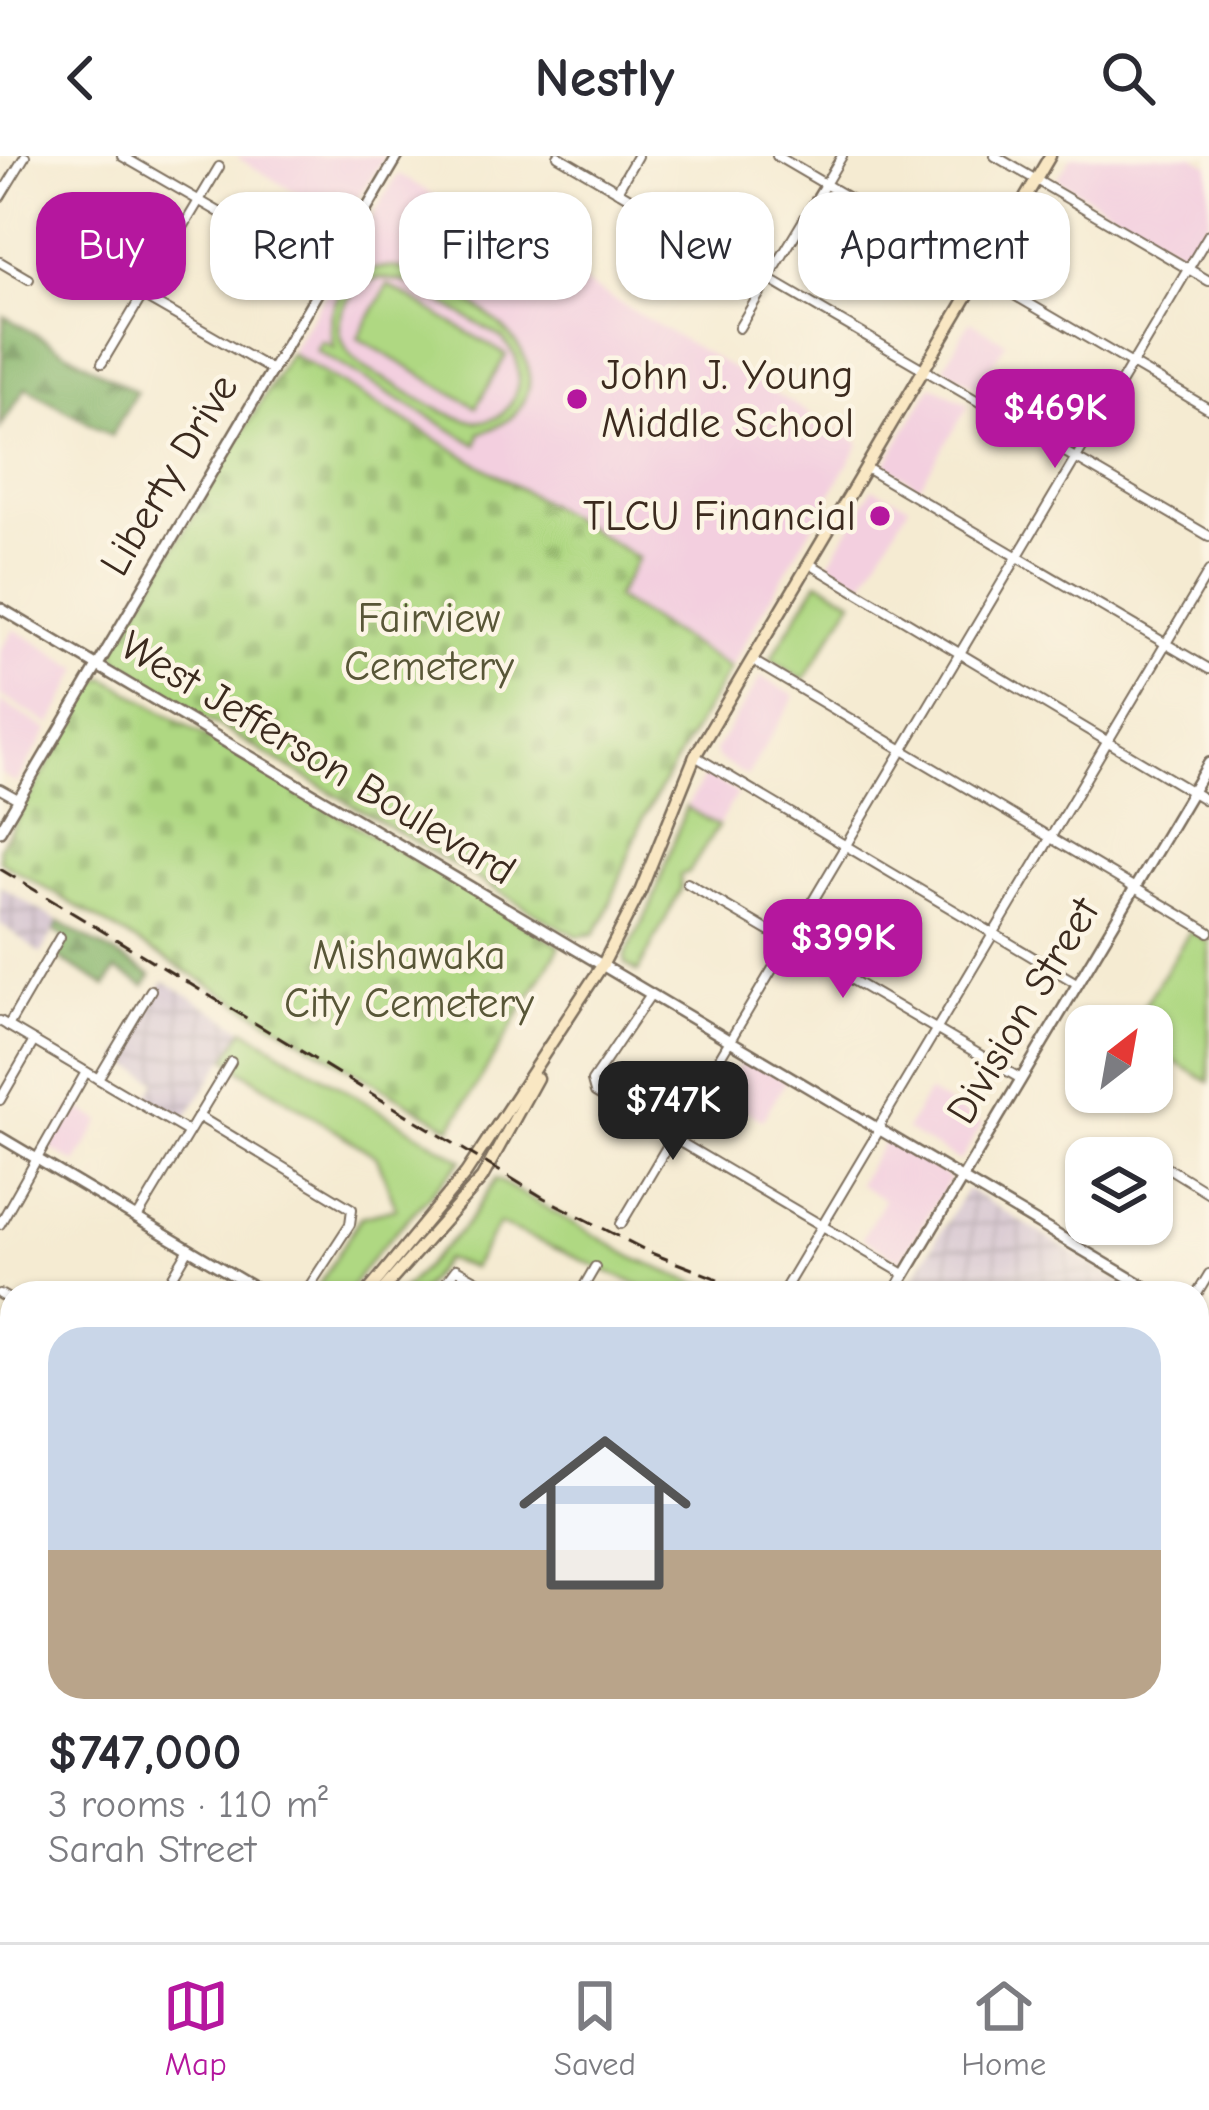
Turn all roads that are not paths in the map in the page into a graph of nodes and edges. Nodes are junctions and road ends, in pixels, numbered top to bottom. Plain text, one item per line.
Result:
1 (25, 156) edge
2 (122, 156) edge
3 (398, 156) edge
4 (558, 156) edge
5 (638, 156) edge
6 (777, 156) edge
7 (842, 156) edge
8 (995, 156) edge
9 (1050, 156) edge
10 (219, 167) dead end
11 (1036, 180) junction
12 (825, 184) junction
13 (617, 191) joint
14 (839, 192) edge
15 (1029, 192) edge
16 (375, 195) edge
17 (0, 197) edge
18 (199, 201) junction
19 (210, 207) edge
20 (186, 223) edge
21 (1209, 234) edge
22 (0, 262) edge
23 (774, 269) edge
24 (1188, 269) junction
25 (29, 279) dead end
26 (1209, 281) edge
27 (774, 282) edge
28 (140, 300) edge
29 (149, 300) edge
30 (313, 300) edge
31 (756, 300) edge
32 (965, 300) edge
33 (1023, 300) edge
34 (739, 328) dead end
35 (102, 363) dead end
36 (1132, 364) junction
37 (923, 369) junction
38 (270, 370) junction
39 (1209, 409) edge
40 (1077, 459) junction
41 (865, 467) junction
42 (1209, 536) edge
43 (1019, 557) junction
44 (810, 564) junction
45 (1209, 571) edge
46 (0, 608) edge
47 (1166, 644) junction
48 (961, 655) junction
49 (753, 661) junction
50 (97, 665) junction
51 (1209, 669) edge
52 (1108, 741) junction
53 (904, 750) junction
54 (694, 756) junction
55 (1209, 763) edge
56 (0, 789) edge
57 (1192, 791) junction
58 (18, 800) junction
59 (1209, 802) edge
60 (0, 830) edge
61 (1051, 836) junction
62 (846, 847) junction
63 (687, 883) dead end
64 (1136, 887) junction
65 (1209, 932) edge
66 (993, 933) junction
67 (61, 937) dead end
68 (789, 944) junction
69 (603, 964) junction
70 (1078, 984) junction
71 (151, 990) dead end
72 (652, 993) junction
73 (4, 1024) edge
74 (935, 1030) junction
75 (731, 1039) junction
76 (34, 1041) junction
77 (548, 1053) junction
78 (230, 1062) dead end
79 (86, 1072) junction
80 (98, 1079) junction
81 (1022, 1079) junction
82 (0, 1100) edge
83 (198, 1117) junction
84 (880, 1127) junction
85 (188, 1132) junction
86 (0, 1138) edge
87 (672, 1138) junction
88 (37, 1159) junction
89 (1173, 1171) edge
90 (963, 1176) junction
91 (1209, 1193) edge
92 (137, 1218) junction
93 (0, 1224) edge
94 (621, 1224) dead end
95 (822, 1226) junction
96 (189, 1249) junction
97 (595, 1268) dead end
98 (904, 1274) junction
99 (171, 1281) edge
100 (243, 1281) edge
101 (313, 1281) edge
102 (377, 1281) edge
103 (391, 1281) edge
104 (447, 1281) edge
105 (478, 1281) edge
106 (587, 1281) edge
107 (789, 1281) edge
108 (900, 1281) edge
109 (1135, 1281) edge

1 - 17 street
2 - 18 street
3 - 16 street, Liberty Drive
4 - 13 street
5 - 13 street
6 - 12 street
7 - 12 street
8 - 11 street
9 - 11 main road
10 - 18 street
11 - 15 main road
11 - 24 street
12 - 14 street
12 - 23 street
18 - 19 street
18 - 20 street
21 - 24 street
22 - 25 street
24 - 26 street
24 - 36 street
27 - 37 street
28 - 35 street
29 - 38 street
30 - 38 street, Liberty Drive
31 - 34 street
32 - 37 main road
33 - 36 street
36 - 39 street
36 - 40 street
37 - 40 street
37 - 41 main road
38 - 50 street, Liberty Drive
40 - 42 street
40 - 43 street
41 - 43 street
41 - 44 main road
43 - 47 street
43 - 48 street
44 - 48 street
44 - 49 main road
45 - 47 street
46 - 50 street, West Jefferson Boulevard
47 - 51 street
47 - 52 street
48 - 52 street
48 - 53 street
49 - 53 street
49 - 54 main road
50 - 58 street, Liberty Drive
50 - 69 street, West Jefferson Boulevard
52 - 57 street
52 - 61 street
53 - 61 street
53 - 62 street
54 - 62 street
54 - 69 main road
55 - 57 street, Division Street
56 - 58 street
57 - 59 street
57 - 64 street, Division Street
58 - 60 street, Liberty Drive
61 - 64 street
61 - 66 street
62 - 66 street
62 - 68 street
63 - 68 street
64 - 65 street
64 - 70 street, Division Street
66 - 70 street
66 - 74 street
67 - 73 street
68 - 74 street
68 - 75 street
69 - 72 street, West Jefferson Boulevard
69 - 77 main road
70 - 81 street, Division Street
71 - 80 street
72 - 75 street, West Jefferson Boulevard
72 - 87 street
73 - 76 street
74 - 81 street
74 - 84 street
75 - 84 street, West Jefferson Boulevard
75 - 87 street
76 - 79 street
76 - 82 street
77 - 102 main road
77 - 103 main road
78 - 83 street
79 - 80 street
79 - 88 street
80 - 85 street
81 - 90 street, Division Street
83 - 85 street
83 - 101 street
84 - 90 street, West Jefferson Boulevard
84 - 95 street
85 - 92 street
86 - 88 street
87 - 94 street
87 - 95 street
88 - 92 street
88 - 93 street
89 - 91 street
90 - 98 street, Division Street
90 - 109 street, West Jefferson Boulevard
92 - 96 street
95 - 98 street
95 - 107 street
96 - 99 street
96 - 100 street
97 - 106 street
98 - 108 street, Division Street
104 - 105 street

